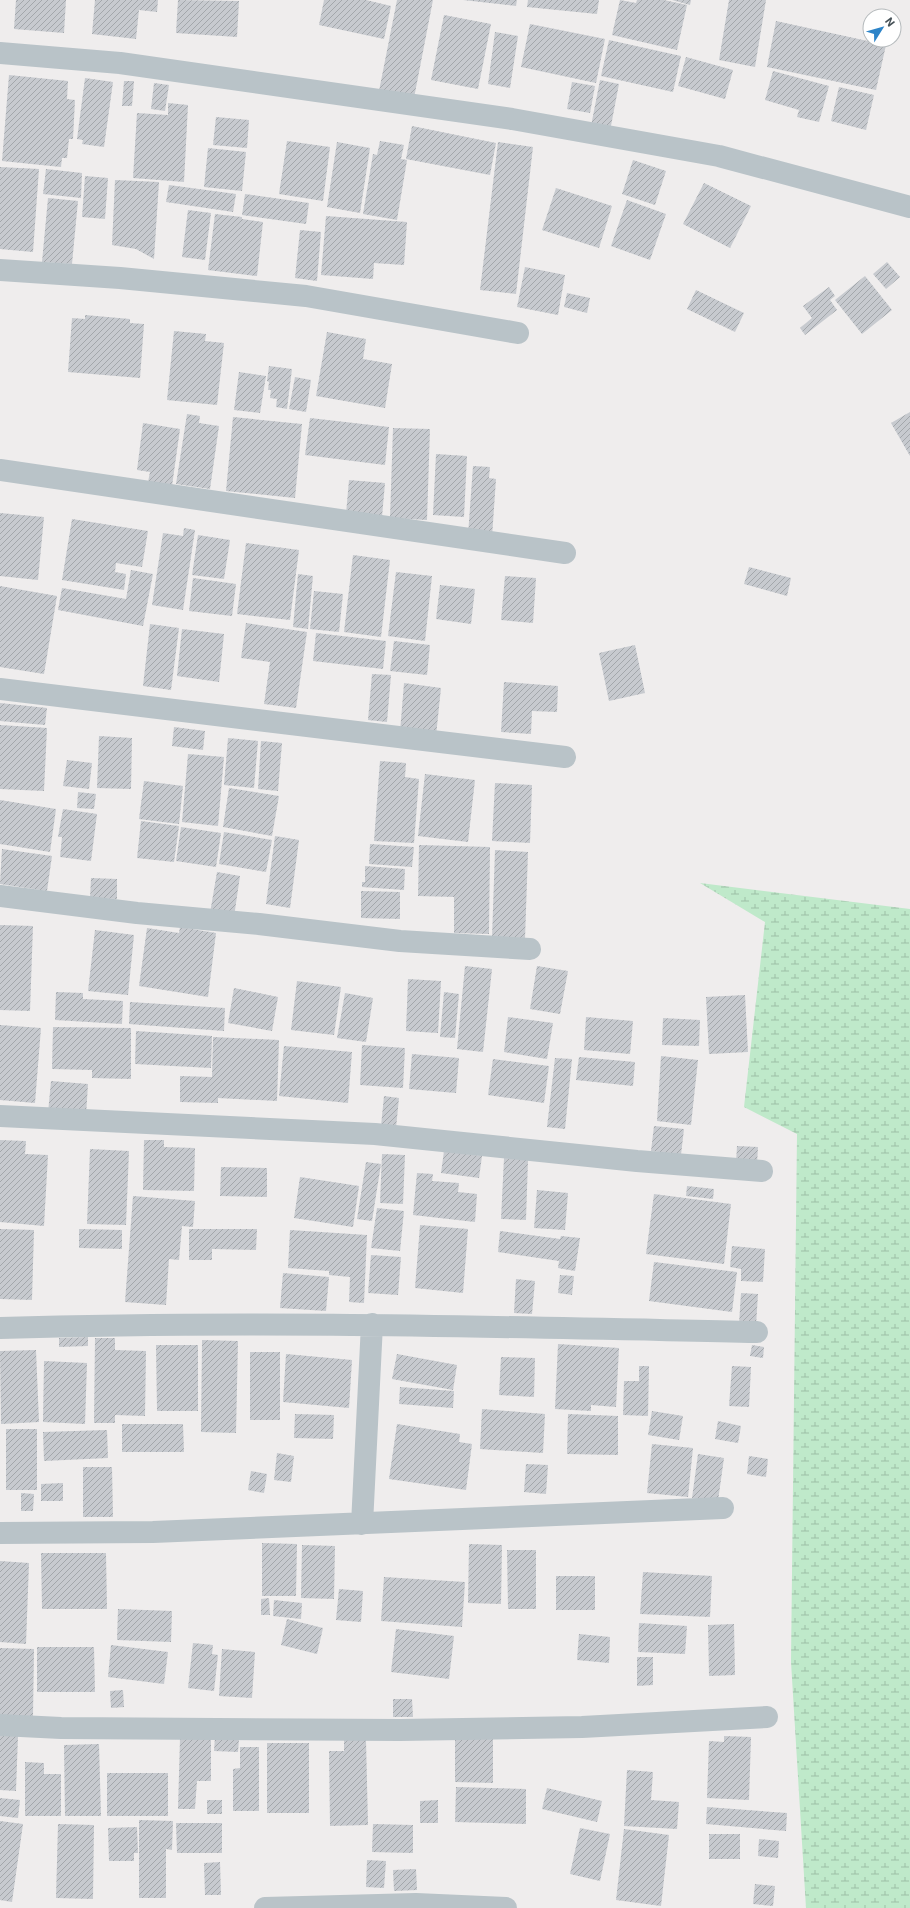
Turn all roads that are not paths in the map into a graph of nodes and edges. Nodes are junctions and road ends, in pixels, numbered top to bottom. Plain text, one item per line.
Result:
1 (0, 53) edge
2 (910, 207) edge
3 (0, 270) edge
4 (518, 333) dead end
5 (0, 470) edge
6 (565, 553) dead end
7 (0, 689) edge
8 (565, 757) dead end
9 (0, 896) edge
10 (530, 950) dead end
11 (0, 1116) edge
12 (762, 1171) dead end
13 (372, 1324) junction
14 (0, 1328) edge
15 (757, 1332) dead end
16 (723, 1508) dead end
17 (362, 1524) junction
18 (0, 1533) edge
19 (767, 1717) dead end
20 (0, 1725) edge
21 (265, 1908) edge
22 (506, 1908) edge

1 - 2 street
3 - 4 street
5 - 6 street
7 - 8 street
9 - 10 street
11 - 12 street
13 - 14 street
13 - 15 street
13 - 17 street
16 - 17 street
17 - 18 street
19 - 20 street
21 - 22 street

